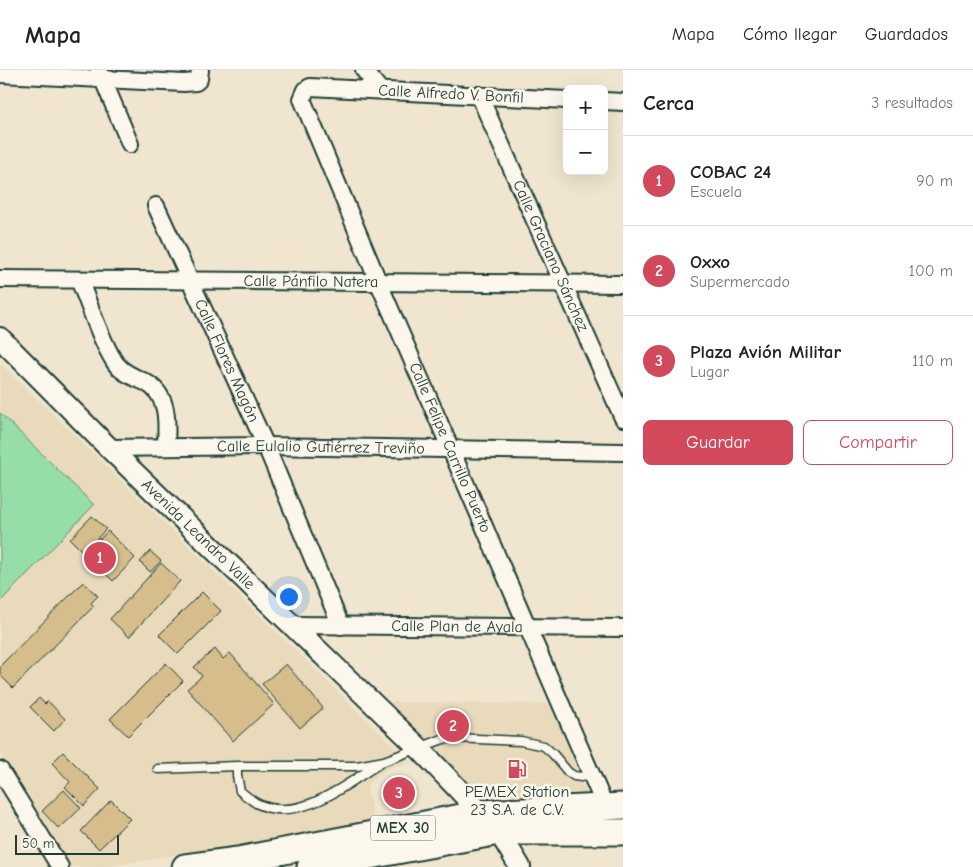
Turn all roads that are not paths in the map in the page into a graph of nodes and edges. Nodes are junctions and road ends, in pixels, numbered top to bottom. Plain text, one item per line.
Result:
1 (200, 70) edge
2 (364, 70) edge
3 (0, 74) edge
4 (101, 74) edge
5 (306, 90) joint
6 (380, 90) junction
7 (479, 95) junction
8 (563, 100) edge
9 (608, 102) edge
10 (623, 102) edge
11 (130, 144) dead end
12 (156, 206) dead end
13 (0, 279) edge
14 (79, 280) junction
15 (190, 280) junction
16 (378, 281) junction
17 (563, 283) junction
18 (623, 284) edge
19 (0, 338) edge
20 (623, 418) edge
21 (266, 446) junction
22 (166, 447) junction
23 (109, 448) junction
24 (451, 450) junction
25 (623, 452) edge
26 (292, 625) junction
27 (341, 626) junction
28 (527, 626) junction
29 (623, 628) edge
30 (418, 747) junction
31 (384, 761) junction
32 (237, 766) junction
33 (158, 769) dead end
34 (0, 770) edge
35 (590, 773) junction
36 (614, 806) edge
37 (482, 813) junction
38 (499, 832) junction
39 (623, 832) edge
40 (60, 867) edge
41 (185, 867) edge
42 (310, 867) edge
43 (520, 867) edge

1 - 4 street
2 - 6 street
3 - 4 street
4 - 11 street
5 - 6 street, Calle Alfredo V. Bonfil
5 - 16 street, Calle Felipe Carrillo Puerto
6 - 7 street, Calle Alfredo V. Bonfil
7 - 8 street, Calle Alfredo V. Bonfil
7 - 17 street, Calle Graciano Sánchez
9 - 10 street
12 - 15 street, Calle Flores Magón
13 - 14 street, Calle Pánfilo Natera
14 - 15 street, Calle Pánfilo Natera
14 - 22 street
15 - 16 street, Calle Pánfilo Natera
15 - 21 street, Calle Flores Magón
16 - 17 street, Calle Pánfilo Natera
16 - 24 street, Calle Felipe Carrillo Puerto
17 - 18 street, Calle Pánfilo Natera
17 - 20 street, Calle Graciano Sánchez
19 - 23 street, Avenida Leandro Valle
21 - 22 street, Calle Eulalio Gutiérrez Treviño
21 - 24 street, Calle Eulalio Gutiérrez Treviño
21 - 27 street, Calle Flores Magón
22 - 23 street, Calle Eulalio Gutiérrez Treviño
23 - 26 street, Avenida Leandro Valle
24 - 25 street, Calle Eulalio Gutiérrez Treviño
24 - 28 street, Calle Felipe Carrillo Puerto
26 - 27 street, Calle Plan de Ayala
26 - 30 street, Avenida Leandro Valle
27 - 28 street, Calle Plan de Ayala
28 - 29 street, Calle Plan de Ayala
28 - 35 street, Calle Felipe Carrillo Puerto
30 - 31 lane
30 - 35 lane
30 - 37 street, Avenida Leandro Valle
31 - 32 lane
31 - 32 lane
32 - 33 lane
34 - 40 street
35 - 36 street, Calle Felipe Carrillo Puerto
36 - 37 main road, MEX 30
37 - 38 street, Avenida Leandro Valle
37 - 41 main road, MEX 30
38 - 39 main road, MEX 30
38 - 42 main road, MEX 30
38 - 43 street, Avenida Leandro Valle

